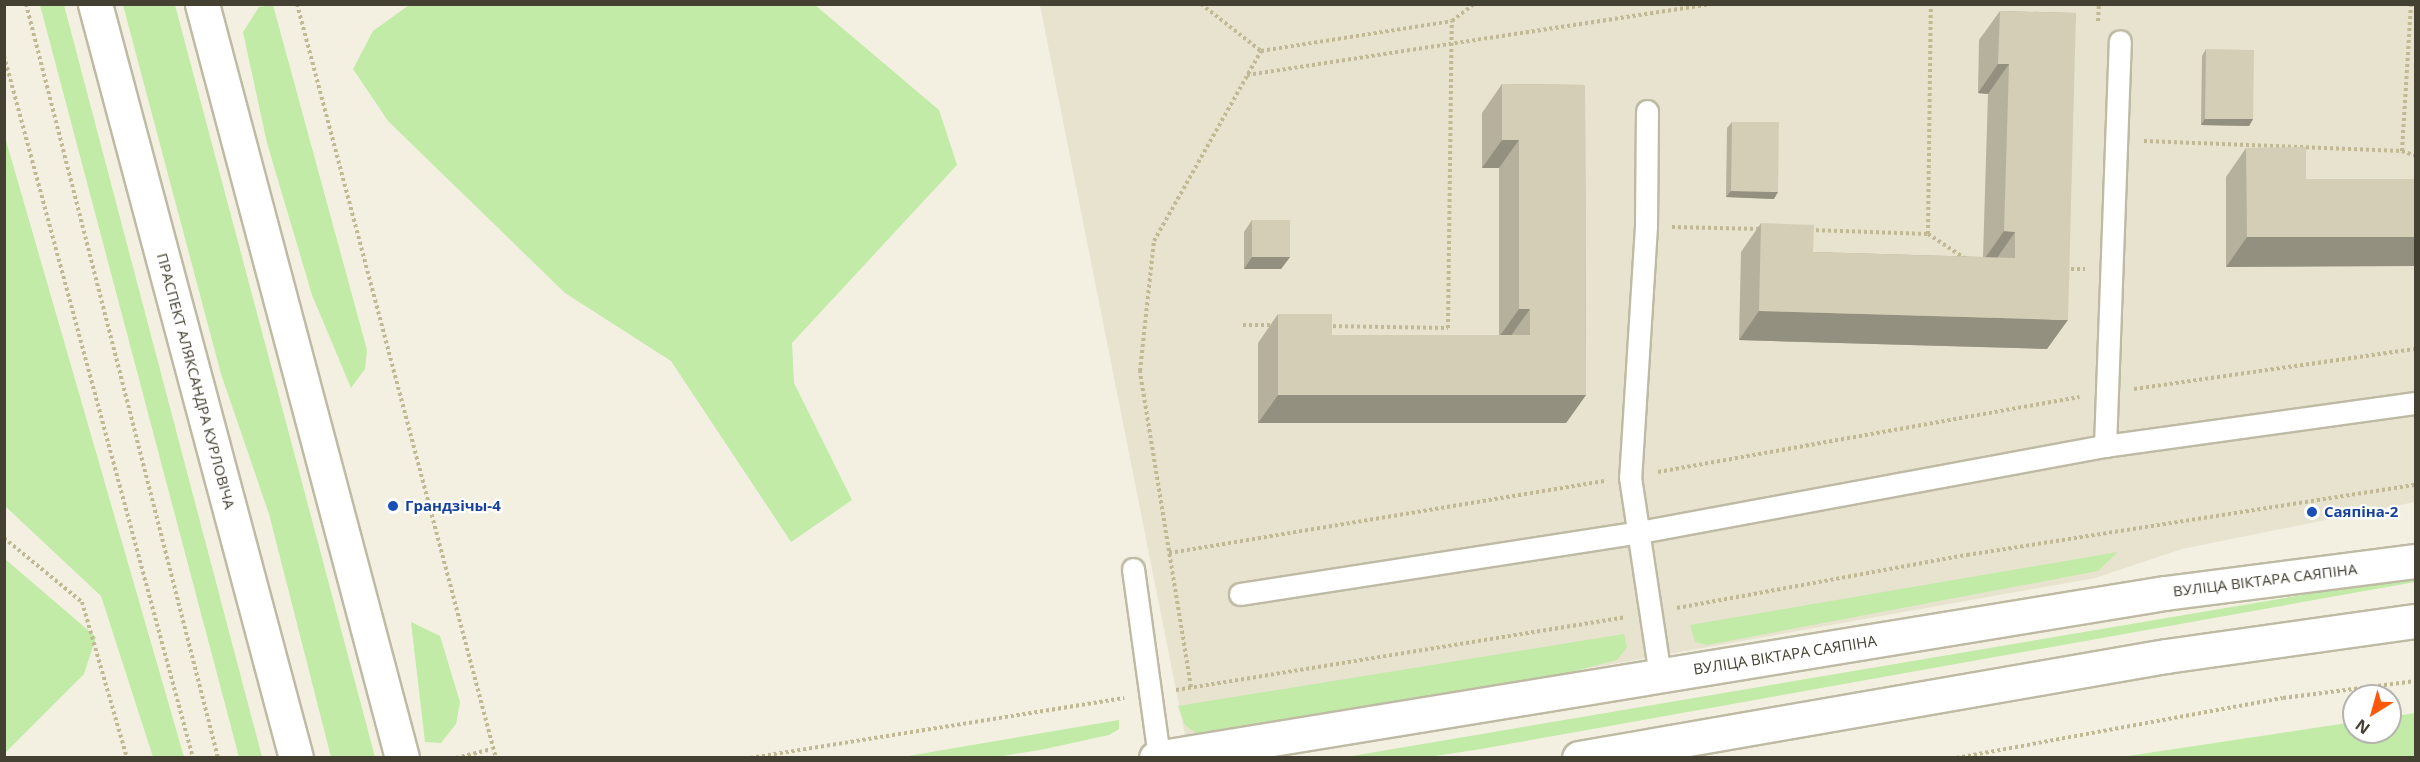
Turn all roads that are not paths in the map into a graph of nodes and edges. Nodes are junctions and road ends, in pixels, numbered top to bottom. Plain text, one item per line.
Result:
1 (95, 4) edge
2 (202, 4) edge
3 (2120, 41) dead end
4 (1647, 111) dead end
5 (2415, 403) edge
6 (2105, 446) junction
7 (1640, 532) junction
8 (2415, 561) edge
9 (1133, 569) dead end
10 (1240, 594) dead end
11 (2415, 621) edge
12 (1660, 676) junction
13 (1158, 757) edge
14 (296, 758) edge
15 (402, 758) edge
16 (1579, 758) edge

1 - 14 street, ПРАСПЕКТ АЛЯКСАНДРА КУРЛОВІЧА
2 - 15 street
3 - 6 lane
4 - 7 lane
5 - 6 lane
6 - 7 lane
7 - 10 lane
7 - 12 lane
8 - 12 street, ВУЛІЦА ВІКТАРА САЯПІНА
9 - 13 lane
11 - 16 street
12 - 13 street, ВУЛІЦА ВІКТАРА САЯПІНА

